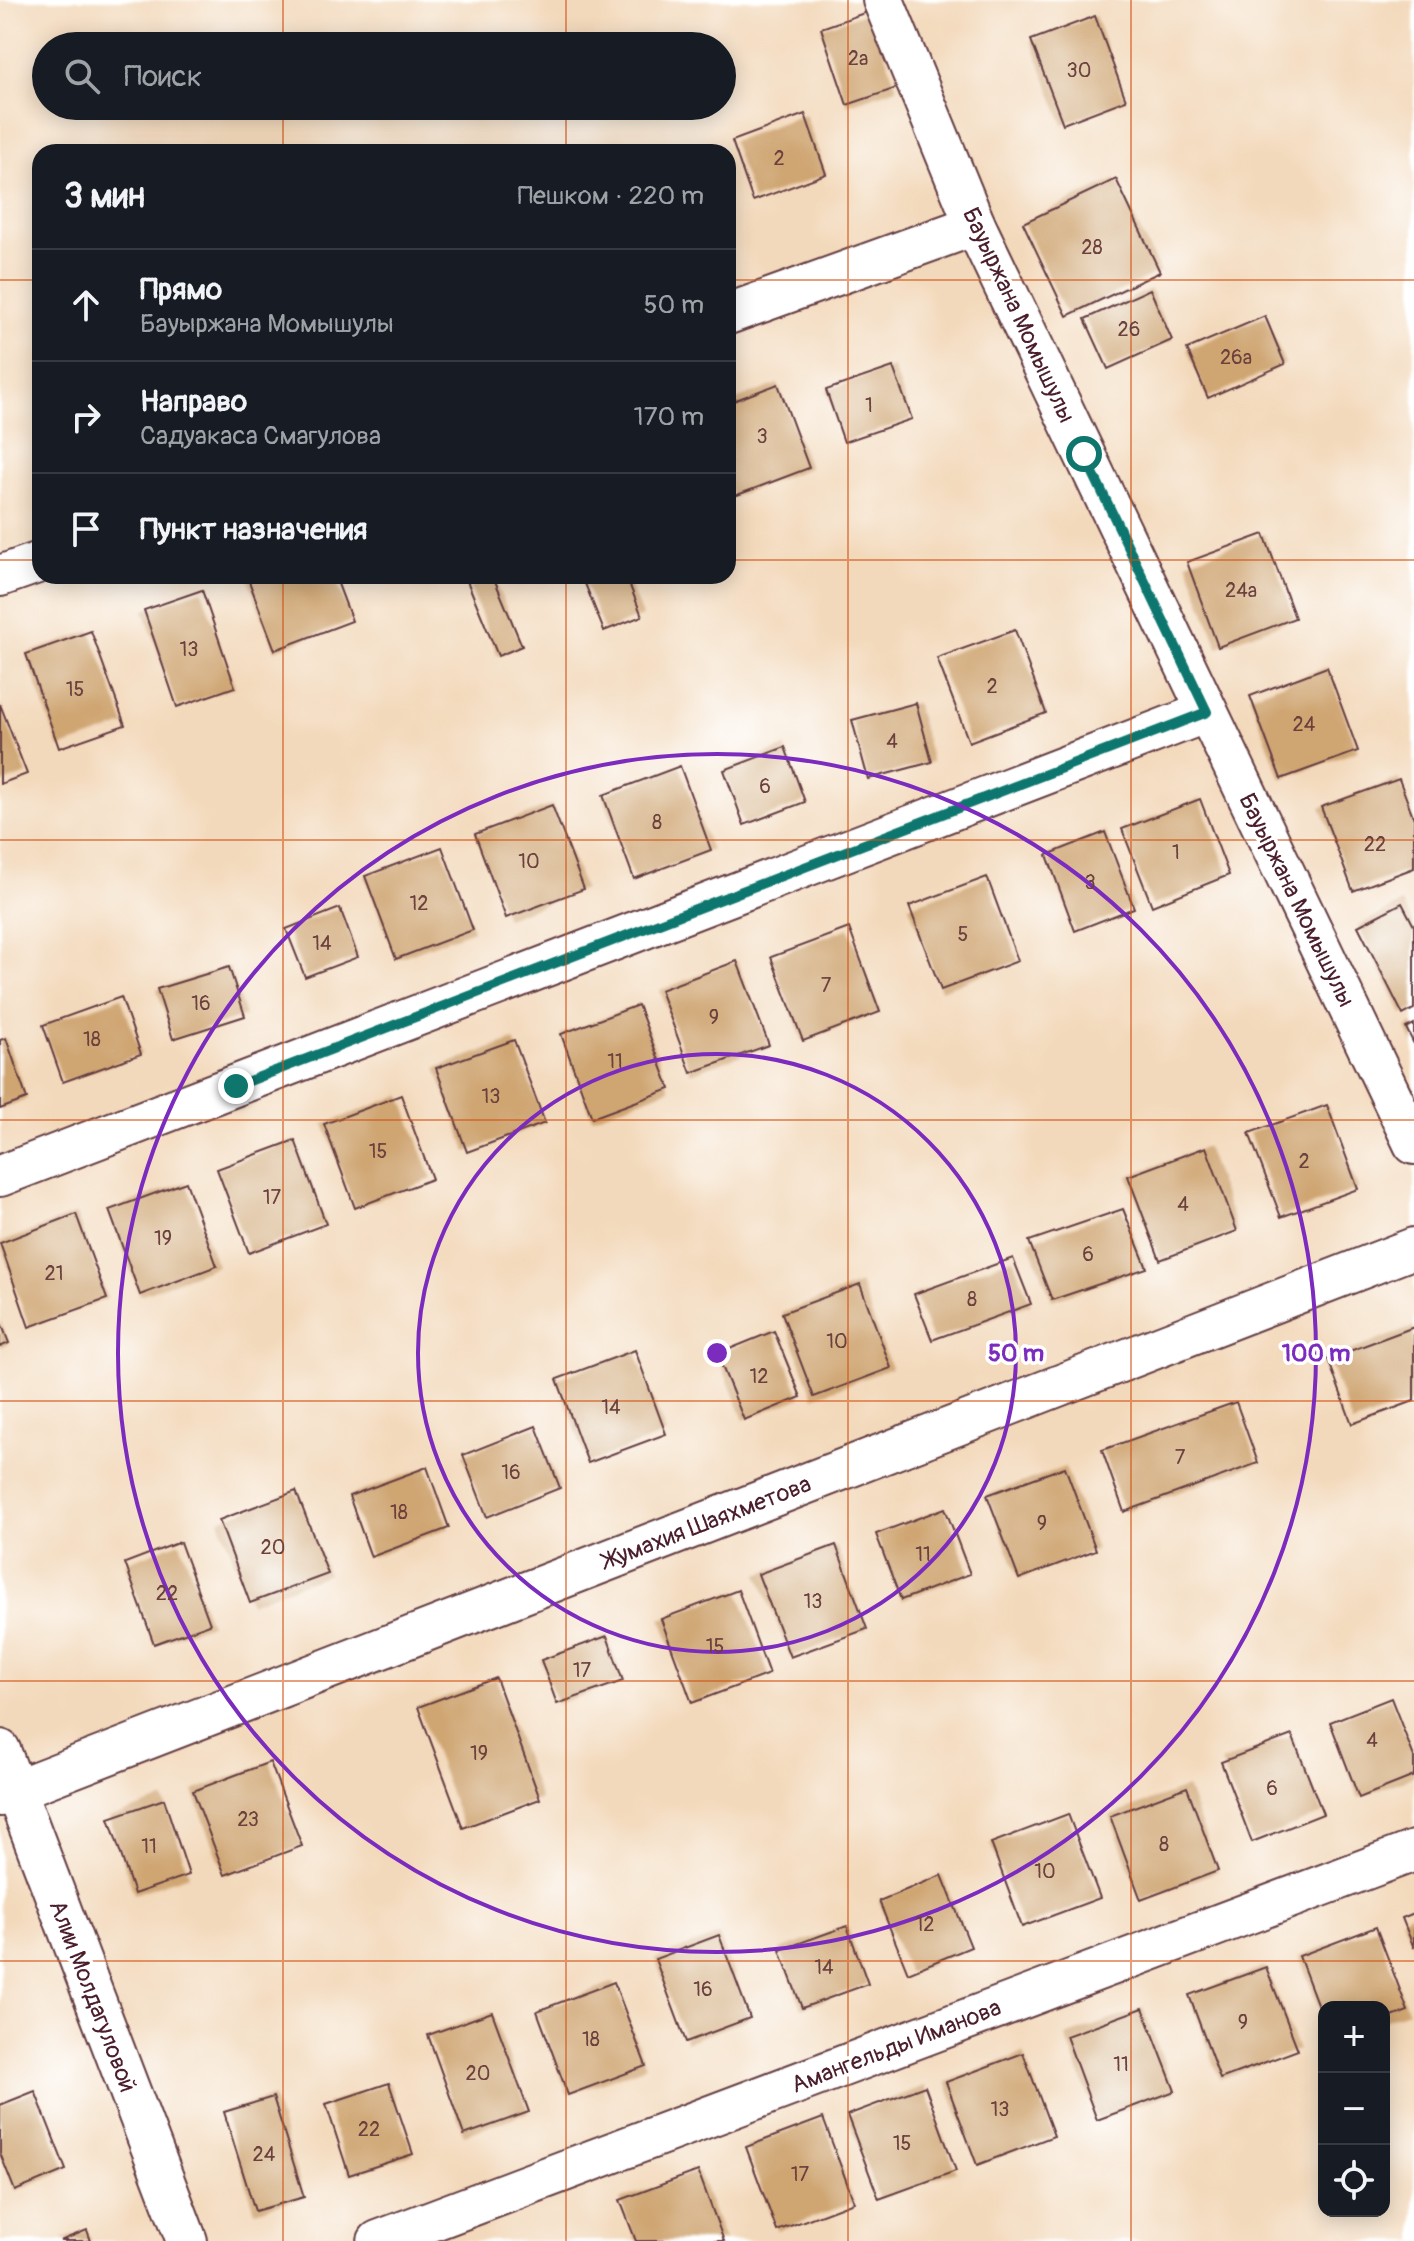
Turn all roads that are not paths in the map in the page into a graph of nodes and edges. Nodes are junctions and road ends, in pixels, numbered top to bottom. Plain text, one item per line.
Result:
1 (883, 0) edge
2 (975, 225) junction
3 (736, 311) edge
4 (32, 565) edge
5 (0, 576) edge
6 (1207, 712) junction
7 (1414, 1144) edge
8 (0, 1176) edge
9 (1414, 1248) edge
10 (0, 1750) edge
11 (8, 1793) edge
12 (1414, 1851) edge
13 (187, 2241) edge
14 (378, 2241) edge

1 - 2 street, Бауыржана Момышулы
2 - 3 street
2 - 6 street, Бауыржана Момышулы
4 - 5 street
6 - 7 street, Бауыржана Момышулы
6 - 8 street
9 - 11 street, Жумахия Шаяхметова
10 - 11 street, Алии Молдагуловой
11 - 13 street, Алии Молдагуловой
12 - 14 street, Амангельды Иманова

